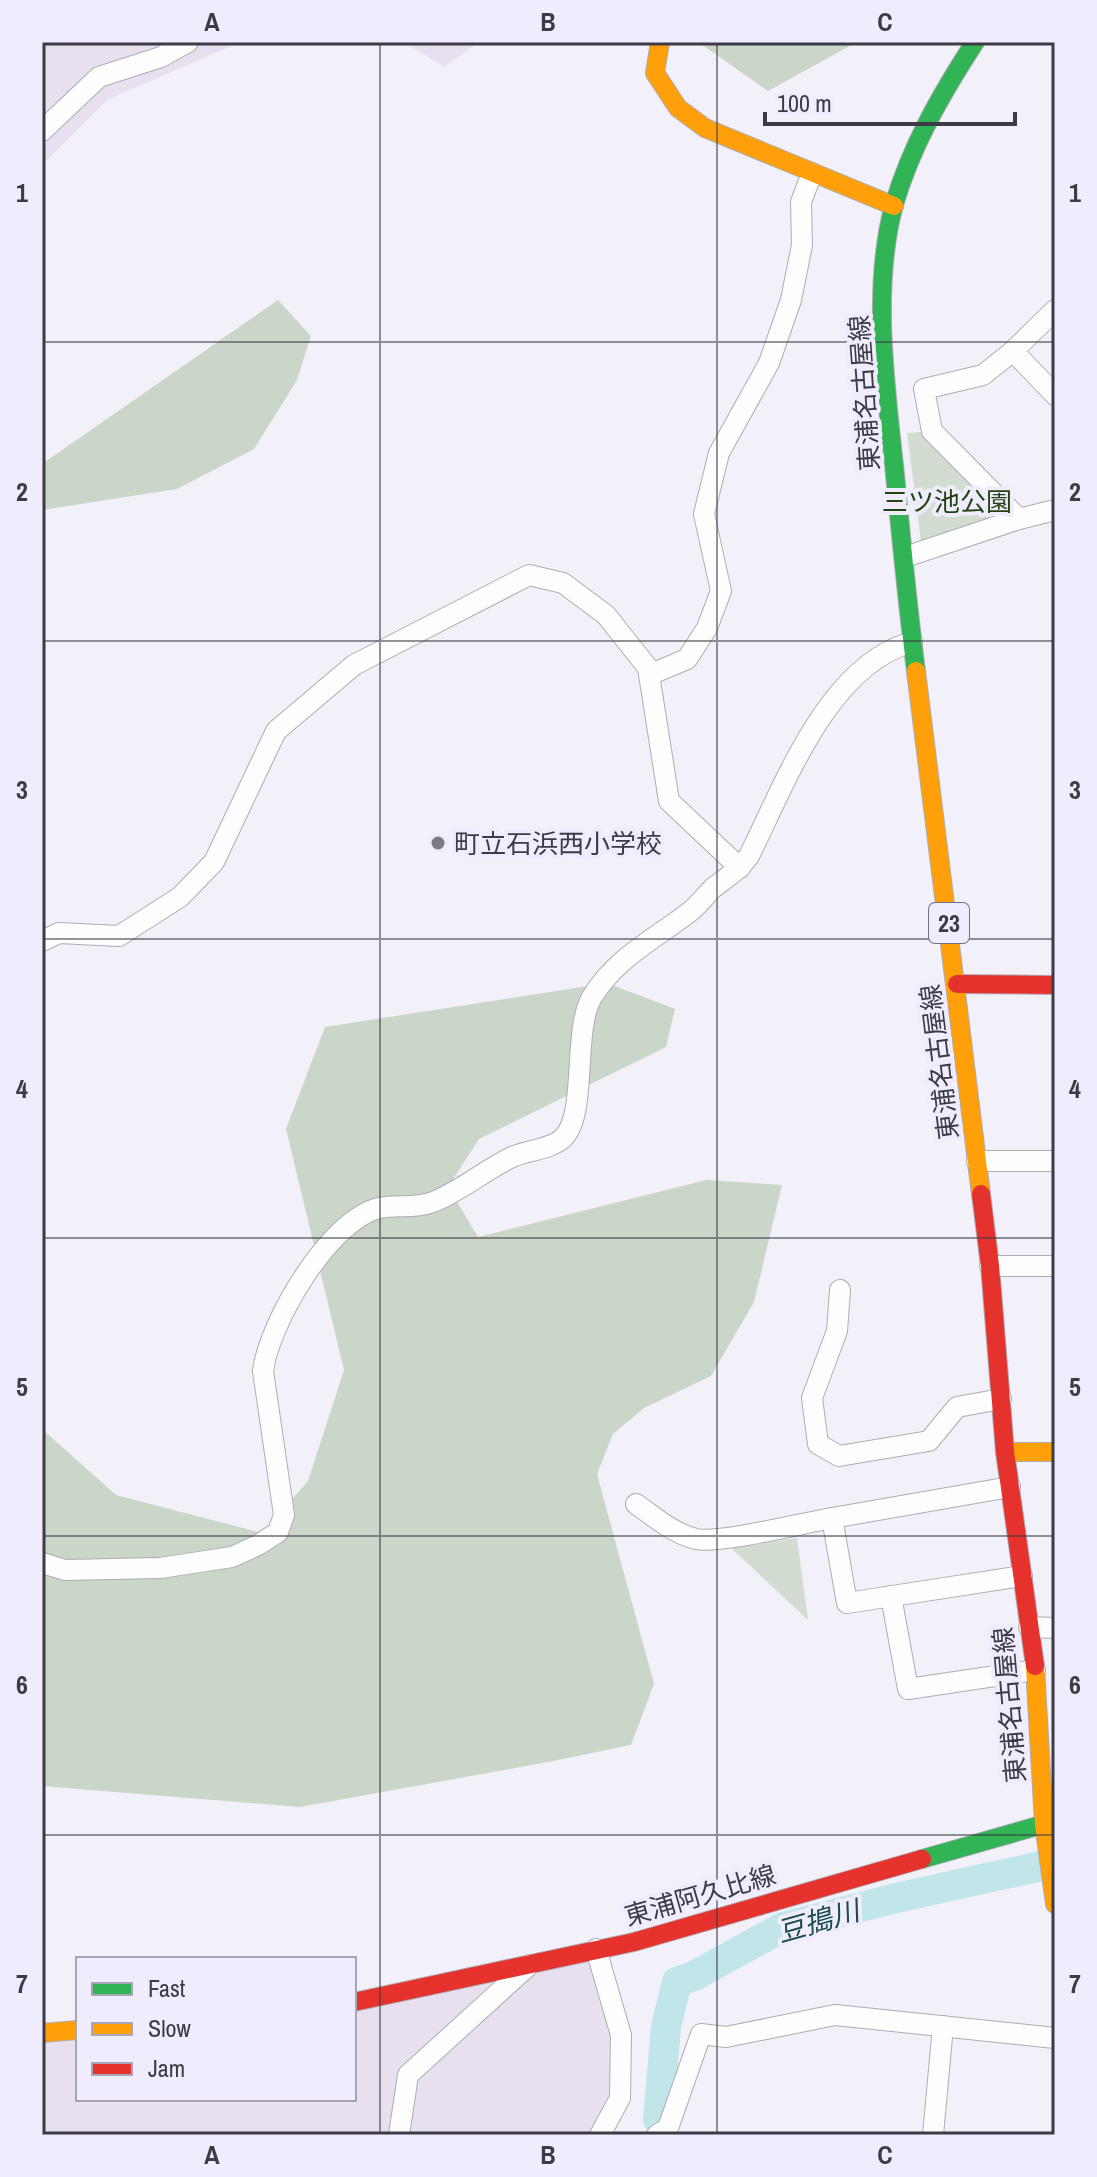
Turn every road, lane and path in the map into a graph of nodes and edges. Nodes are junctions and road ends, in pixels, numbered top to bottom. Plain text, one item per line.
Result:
1 (188, 42) edge
2 (660, 42) edge
3 (975, 42) edge
4 (42, 131) edge
5 (812, 173) junction
6 (894, 206) junction
7 (1055, 310) edge
8 (1013, 351) junction
9 (1055, 395) edge
10 (1055, 510) edge
11 (1019, 519) junction
12 (905, 557) junction
13 (912, 642) junction
14 (649, 675) junction
15 (740, 868) junction
16 (42, 941) edge
17 (957, 984) junction
18 (1055, 985) edge
19 (977, 1161) junction
20 (1055, 1161) edge
21 (990, 1266) junction
22 (1055, 1266) edge
23 (840, 1290) dead end
24 (1001, 1399) junction
25 (1005, 1452) junction
26 (1055, 1452) edge
27 (1010, 1487) junction
28 (636, 1504) dead end
29 (832, 1518) junction
30 (42, 1563) edge
31 (1022, 1576) junction
32 (891, 1596) junction
33 (1029, 1627) junction
34 (1055, 1628) edge
35 (1035, 1670) junction
36 (1049, 1822) edge
37 (1055, 1904) edge
38 (596, 1949) junction
39 (532, 1962) junction
40 (356, 2002) edge
41 (943, 2026) junction
42 (76, 2030) edge
43 (42, 2033) edge
44 (1055, 2038) edge
45 (399, 2135) edge
46 (600, 2135) edge
47 (657, 2135) edge
48 (933, 2135) edge

1 - 4 street
2 - 5 main road
3 - 6 main road, 東浦名古屋線 / 23
5 - 6 main road
5 - 14 street
6 - 12 main road, 東浦名古屋線 / 23
7 - 8 street
8 - 9 street
8 - 11 street
10 - 11 street
11 - 12 street
12 - 13 main road, 東浦名古屋線 / 23
13 - 15 street
13 - 17 main road, 東浦名古屋線 / 23
14 - 15 street
14 - 16 street
15 - 30 street
17 - 18 main road
17 - 19 main road, 東浦名古屋線 / 23
19 - 20 street
19 - 21 main road, 東浦名古屋線 / 23
21 - 22 street
21 - 24 main road, 東浦名古屋線 / 23
23 - 24 street
24 - 25 main road, 東浦名古屋線 / 23
25 - 26 main road
25 - 27 main road, 東浦名古屋線 / 23
27 - 29 street
27 - 31 main road, 東浦名古屋線 / 23
28 - 29 street
29 - 32 street
31 - 32 street
31 - 33 main road, 東浦名古屋線 / 23
32 - 35 street
33 - 34 street
33 - 35 main road, 東浦名古屋線 / 23
35 - 36 main road, 東浦名古屋線 / 23
36 - 37 main road, 東浦名古屋線 / 23
36 - 38 main road, 東浦阿久比線
38 - 39 main road, 東浦阿久比線
38 - 46 street
39 - 40 main road, 東浦阿久比線
39 - 45 street
41 - 44 street
41 - 47 street
41 - 48 street
42 - 43 main road

